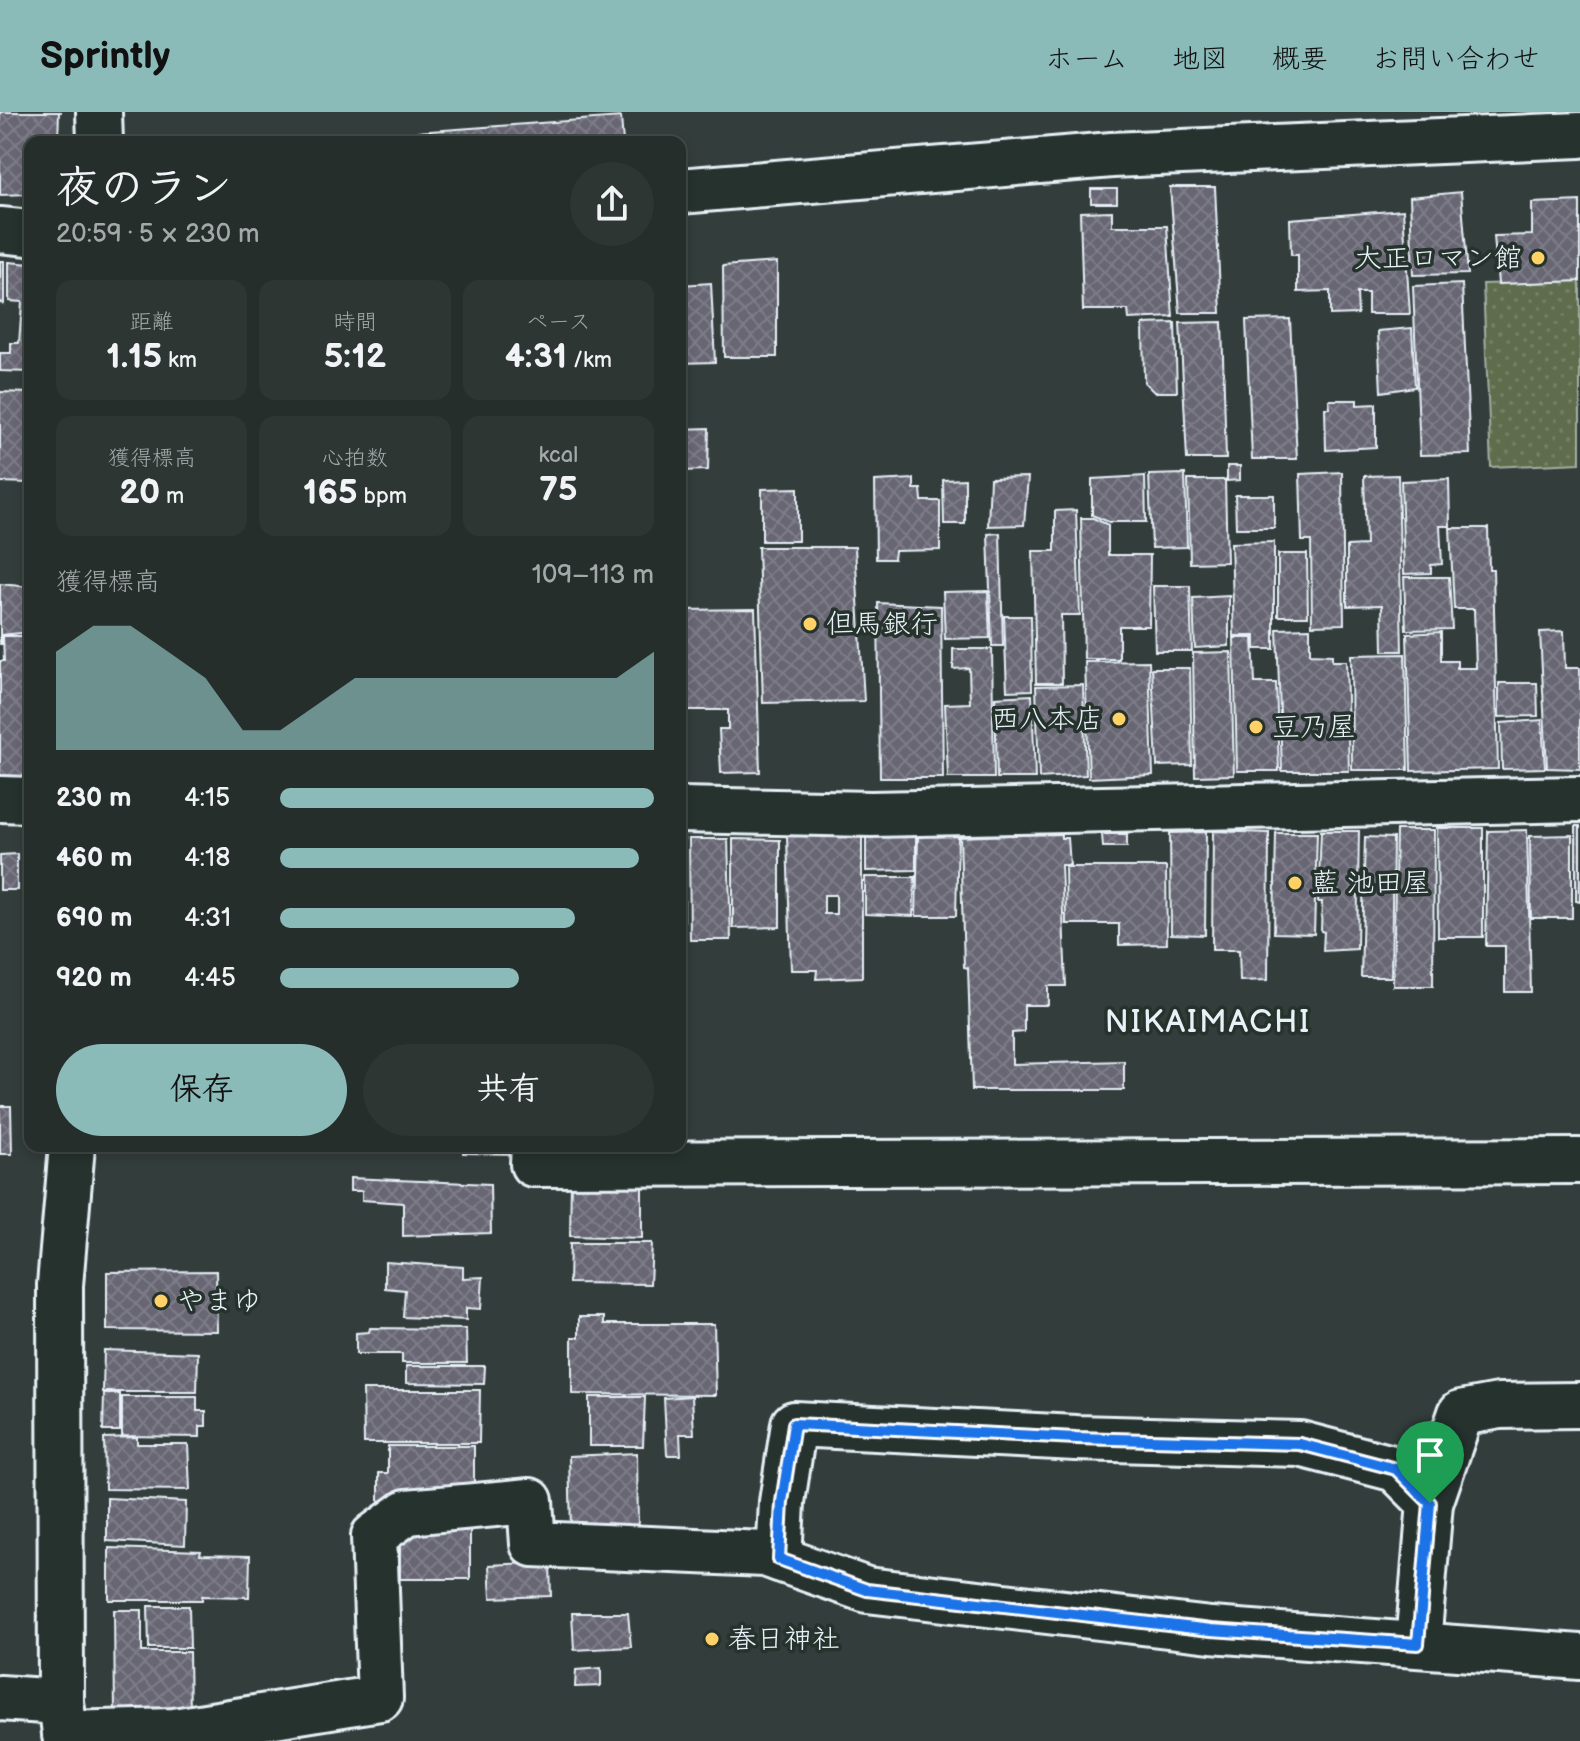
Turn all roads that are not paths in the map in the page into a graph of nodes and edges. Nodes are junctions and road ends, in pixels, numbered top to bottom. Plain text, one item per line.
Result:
1 (99, 112) edge
2 (1580, 135) edge
3 (100, 136) edge
4 (686, 190) edge
5 (0, 230) edge
6 (24, 232) edge
7 (0, 799) edge
8 (1580, 799) edge
9 (24, 800) edge
10 (686, 810) edge
11 (71, 1152) edge
12 (534, 1152) edge
13 (1580, 1161) edge
14 (1580, 1405) edge
15 (1430, 1503) junction
16 (779, 1559) junction
17 (1418, 1644) junction
18 (1580, 1657) edge
19 (0, 1698) edge
20 (64, 1726) edge

1 - 3 street
2 - 4 street
5 - 6 street
7 - 9 street
8 - 10 street
11 - 20 street
12 - 13 street
14 - 15 street
15 - 16 street
15 - 17 street
16 - 17 street
16 - 20 street
17 - 18 street
19 - 20 street

